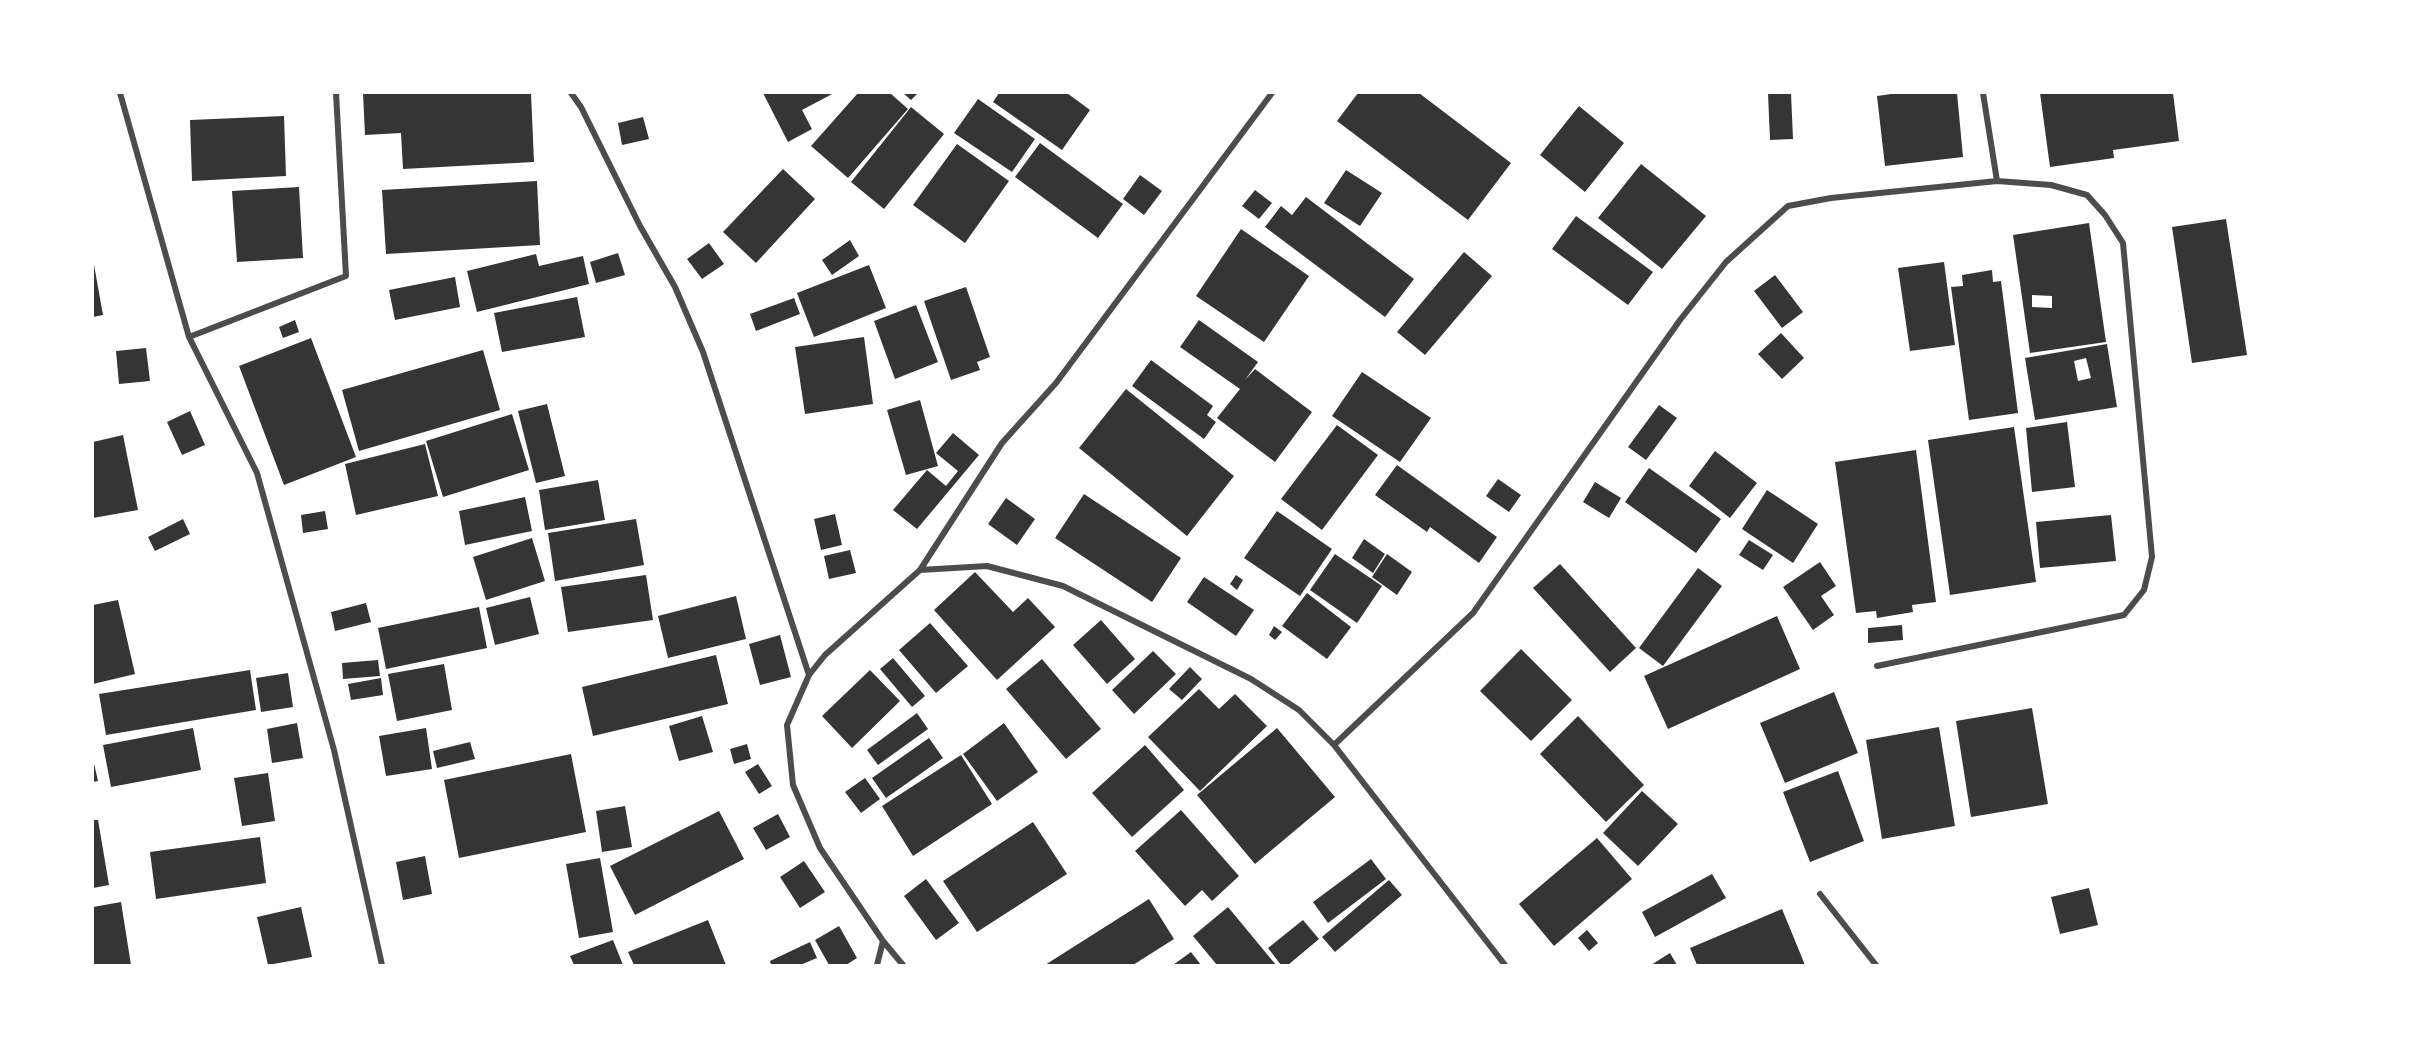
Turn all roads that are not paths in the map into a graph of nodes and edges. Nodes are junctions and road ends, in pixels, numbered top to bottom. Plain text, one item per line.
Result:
1 (120, 93) edge
2 (336, 93) edge
3 (571, 93) edge
4 (1272, 93) edge
5 (1983, 93) edge
6 (1997, 181) junction
7 (189, 337) junction
8 (920, 570) junction
9 (1877, 666) dead end
10 (809, 675) junction
11 (1334, 745) junction
12 (1820, 894) dead end
13 (883, 941) junction
14 (382, 965) edge
15 (877, 965) edge
16 (903, 965) edge
17 (1505, 965) edge
18 (1876, 965) edge

1 - 7 street
2 - 7 street
3 - 10 street
4 - 8 street
5 - 6 street
6 - 9 street
6 - 11 street
7 - 14 street
8 - 10 street
8 - 11 street
10 - 13 street
11 - 17 street
12 - 18 street
13 - 15 street
13 - 16 street

